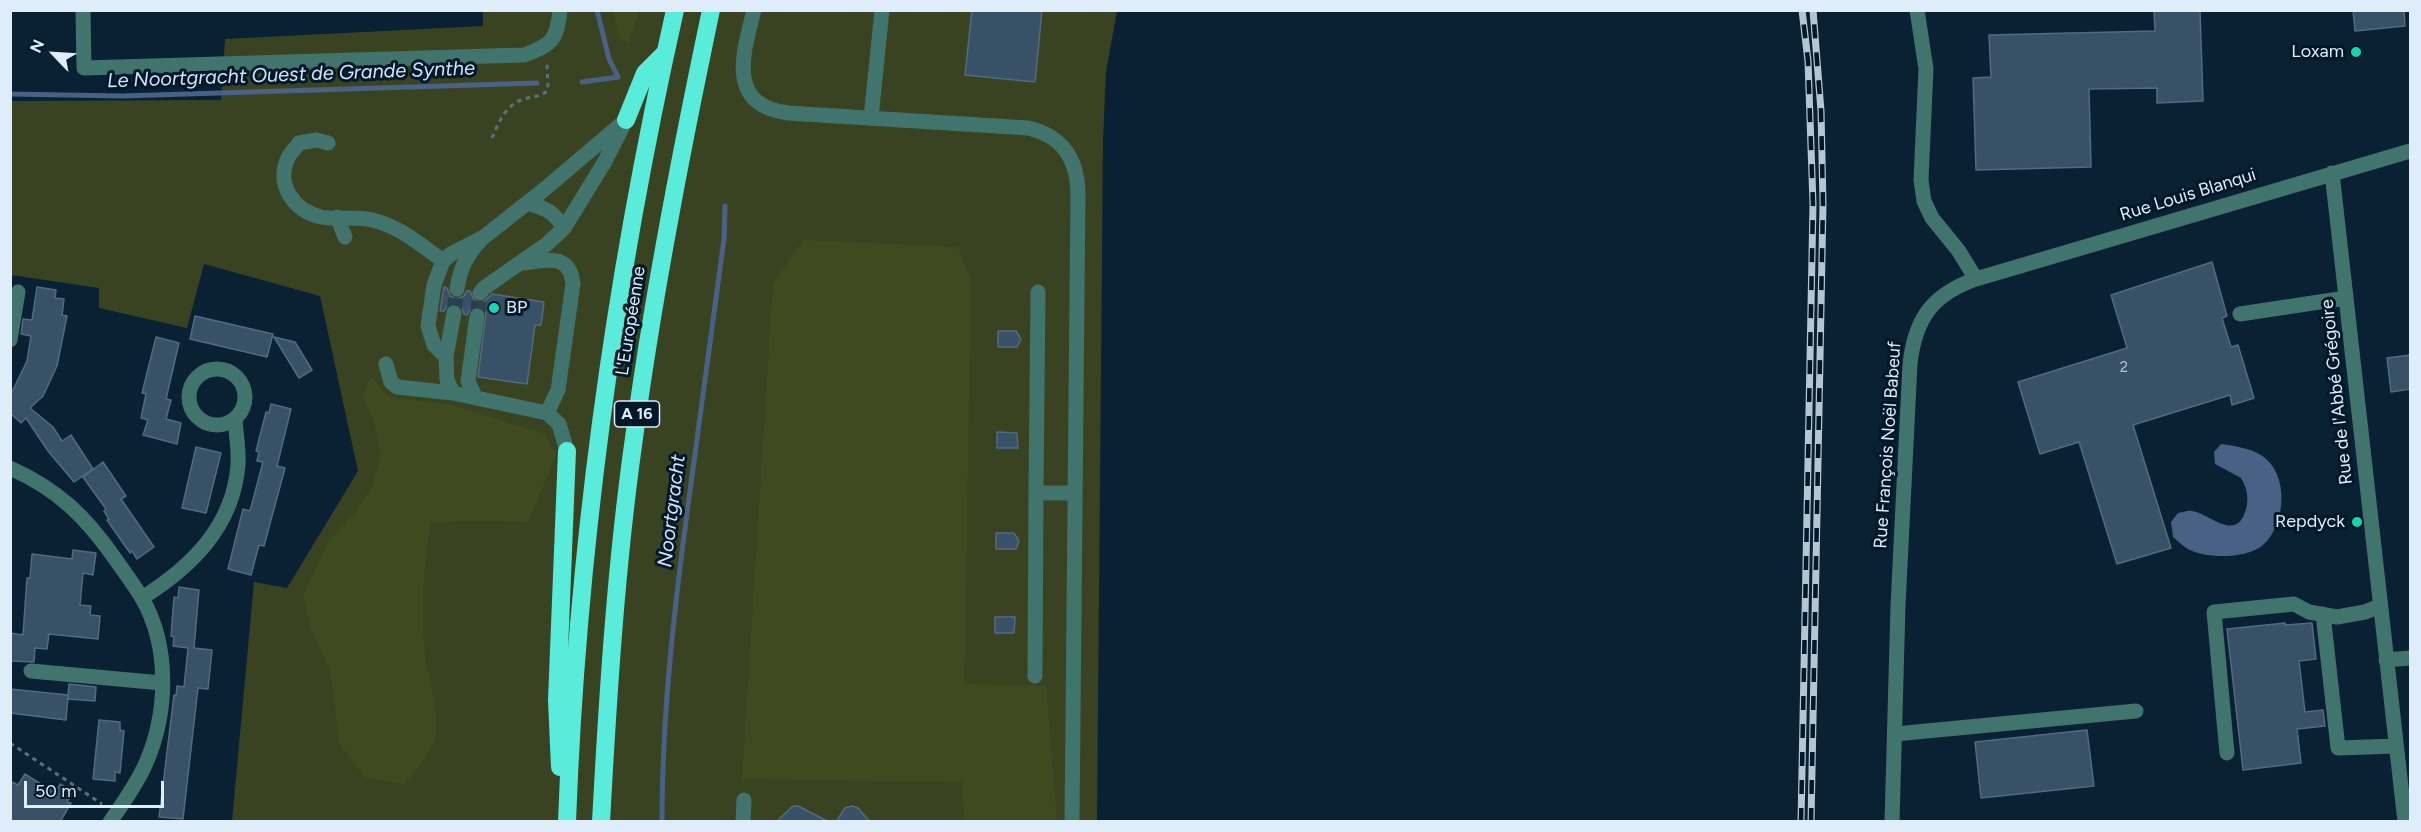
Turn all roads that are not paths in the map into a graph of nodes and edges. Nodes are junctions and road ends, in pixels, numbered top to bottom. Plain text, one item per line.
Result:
1 (83, 10) edge
2 (560, 10) edge
3 (675, 10) edge
4 (711, 10) edge
5 (754, 10) edge
6 (882, 10) edge
7 (1917, 10) edge
8 (666, 51) junction
9 (871, 118) junction
10 (626, 120) junction
11 (317, 130) dead end
12 (299, 143) junction
13 (328, 143) dead end
14 (2410, 151) edge
15 (2332, 173) junction
16 (525, 205) junction
17 (503, 206) dead end
18 (337, 218) junction
19 (564, 228) junction
20 (345, 237) dead end
21 (484, 237) junction
22 (443, 261) junction
23 (520, 263) junction
24 (1976, 279) junction
25 (458, 290) tunnel mouth
26 (18, 292) dead end
27 (1038, 292) dead end
28 (480, 293) tunnel mouth
29 (2346, 298) junction
30 (454, 313) tunnel mouth
31 (2240, 314) dead end
32 (477, 316) tunnel mouth
33 (10, 340) edge
34 (446, 357) junction
35 (386, 364) dead end
36 (453, 393) junction
37 (475, 397) junction
38 (547, 413) junction
39 (235, 419) dead end
40 (567, 451) joint
41 (10, 468) edge
42 (1036, 493) junction
43 (1075, 493) junction
44 (142, 598) junction
45 (2380, 606) junction
46 (2323, 614) junction
47 (2410, 658) edge
48 (2386, 660) junction
49 (31, 671) dead end
50 (1035, 676) dead end
51 (162, 683) junction
52 (2136, 711) dead end
53 (1895, 734) junction
54 (2396, 746) junction
55 (2227, 753) dead end
56 (744, 800) dead end
57 (113, 817) edge
58 (566, 822) edge
59 (601, 822) edge
60 (743, 822) edge
61 (1072, 822) edge
62 (1892, 822) edge
63 (2405, 822) edge

1 - 2 street
3 - 8 highway, L'Européenne / A 16
4 - 59 highway, L'Européenne / A 16
5 - 9 street
6 - 9 street
7 - 24 street
8 - 10 highway
8 - 58 highway, L'Européenne / A 16
9 - 43 street
10 - 16 street
10 - 19 street
11 - 12 street
12 - 13 street
12 - 18 street
14 - 15 street, Rue Louis Blanqui
15 - 24 street, Rue Louis Blanqui
15 - 29 street, Rue de l'Abbé Grégoire
16 - 17 street
16 - 19 street
16 - 21 street
18 - 20 street
18 - 22 street
19 - 23 street
21 - 22 street
21 - 25 street
22 - 34 street
23 - 28 street
23 - 38 street
24 - 53 street, Rue François Noël Babeuf
26 - 33 street
27 - 42 street
29 - 31 street
29 - 45 street, Rue de l'Abbé Grégoire
30 - 34 street
32 - 37 street
34 - 36 street
35 - 36 street
36 - 37 street
37 - 38 street
38 - 40 street
39 - 44 street
40 - 58 highway
41 - 44 street
42 - 43 street
42 - 50 street
43 - 61 street
44 - 51 street
45 - 46 street
45 - 48 street, Rue de l'Abbé Grégoire
46 - 54 street
46 - 55 street
47 - 48 street
48 - 54 street, Rue de l'Abbé Grégoire
49 - 51 street
51 - 57 street
52 - 53 street
53 - 62 street, Rue François Noël Babeuf
54 - 63 street, Rue de l'Abbé Grégoire
56 - 60 street

